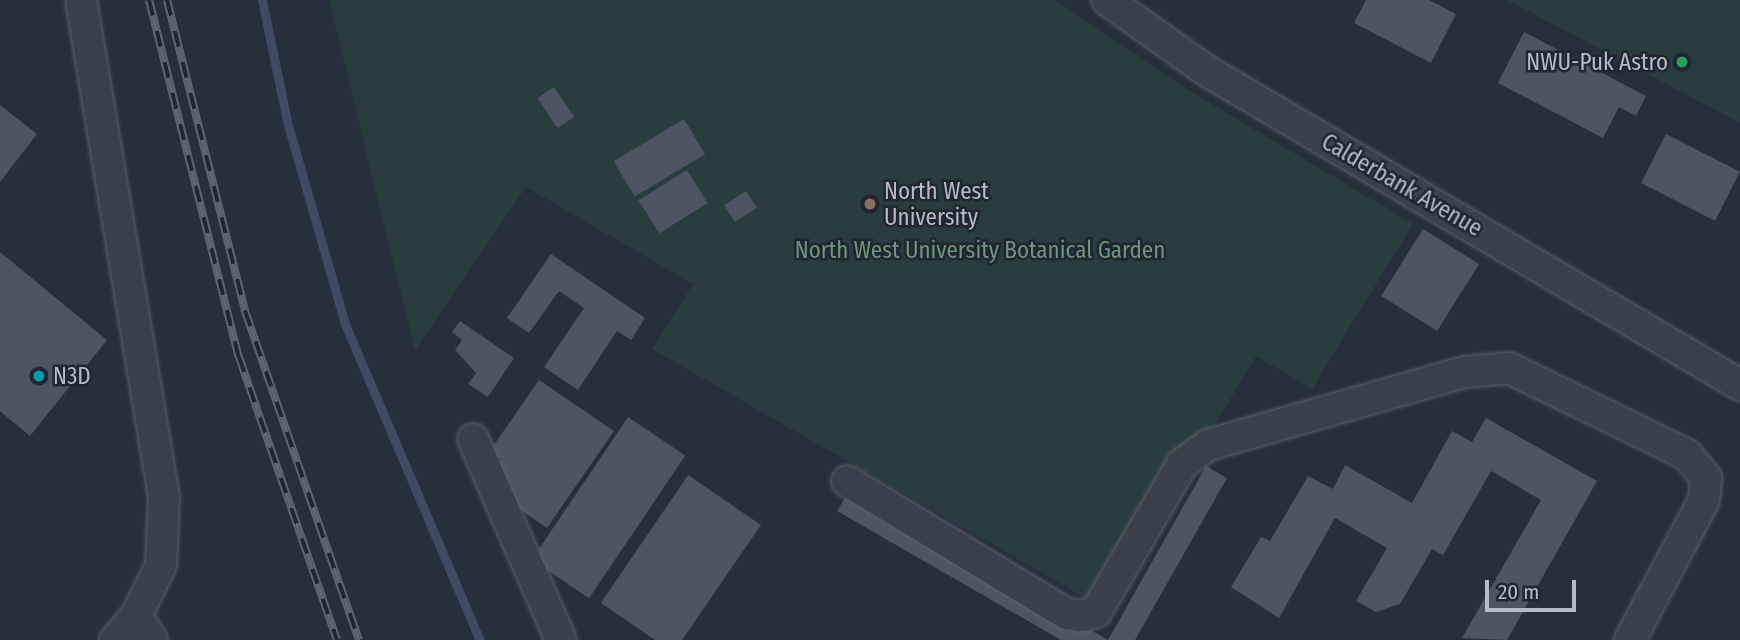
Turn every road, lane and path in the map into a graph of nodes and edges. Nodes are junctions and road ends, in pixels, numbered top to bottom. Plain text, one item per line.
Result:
1 (80, 0) edge
2 (1107, 0) edge
3 (1704, 361) junction
4 (1740, 362) edge
5 (1740, 385) edge
6 (473, 439) dead end
7 (847, 481) dead end
8 (144, 628) edge
9 (115, 640) edge
10 (561, 640) edge
11 (1630, 640) edge

1 - 8 street
2 - 3 street, Calderbank Avenue
3 - 4 street, Calderbank Avenue
3 - 5 street, Calderbank Avenue
6 - 10 street
7 - 11 street
8 - 9 street

